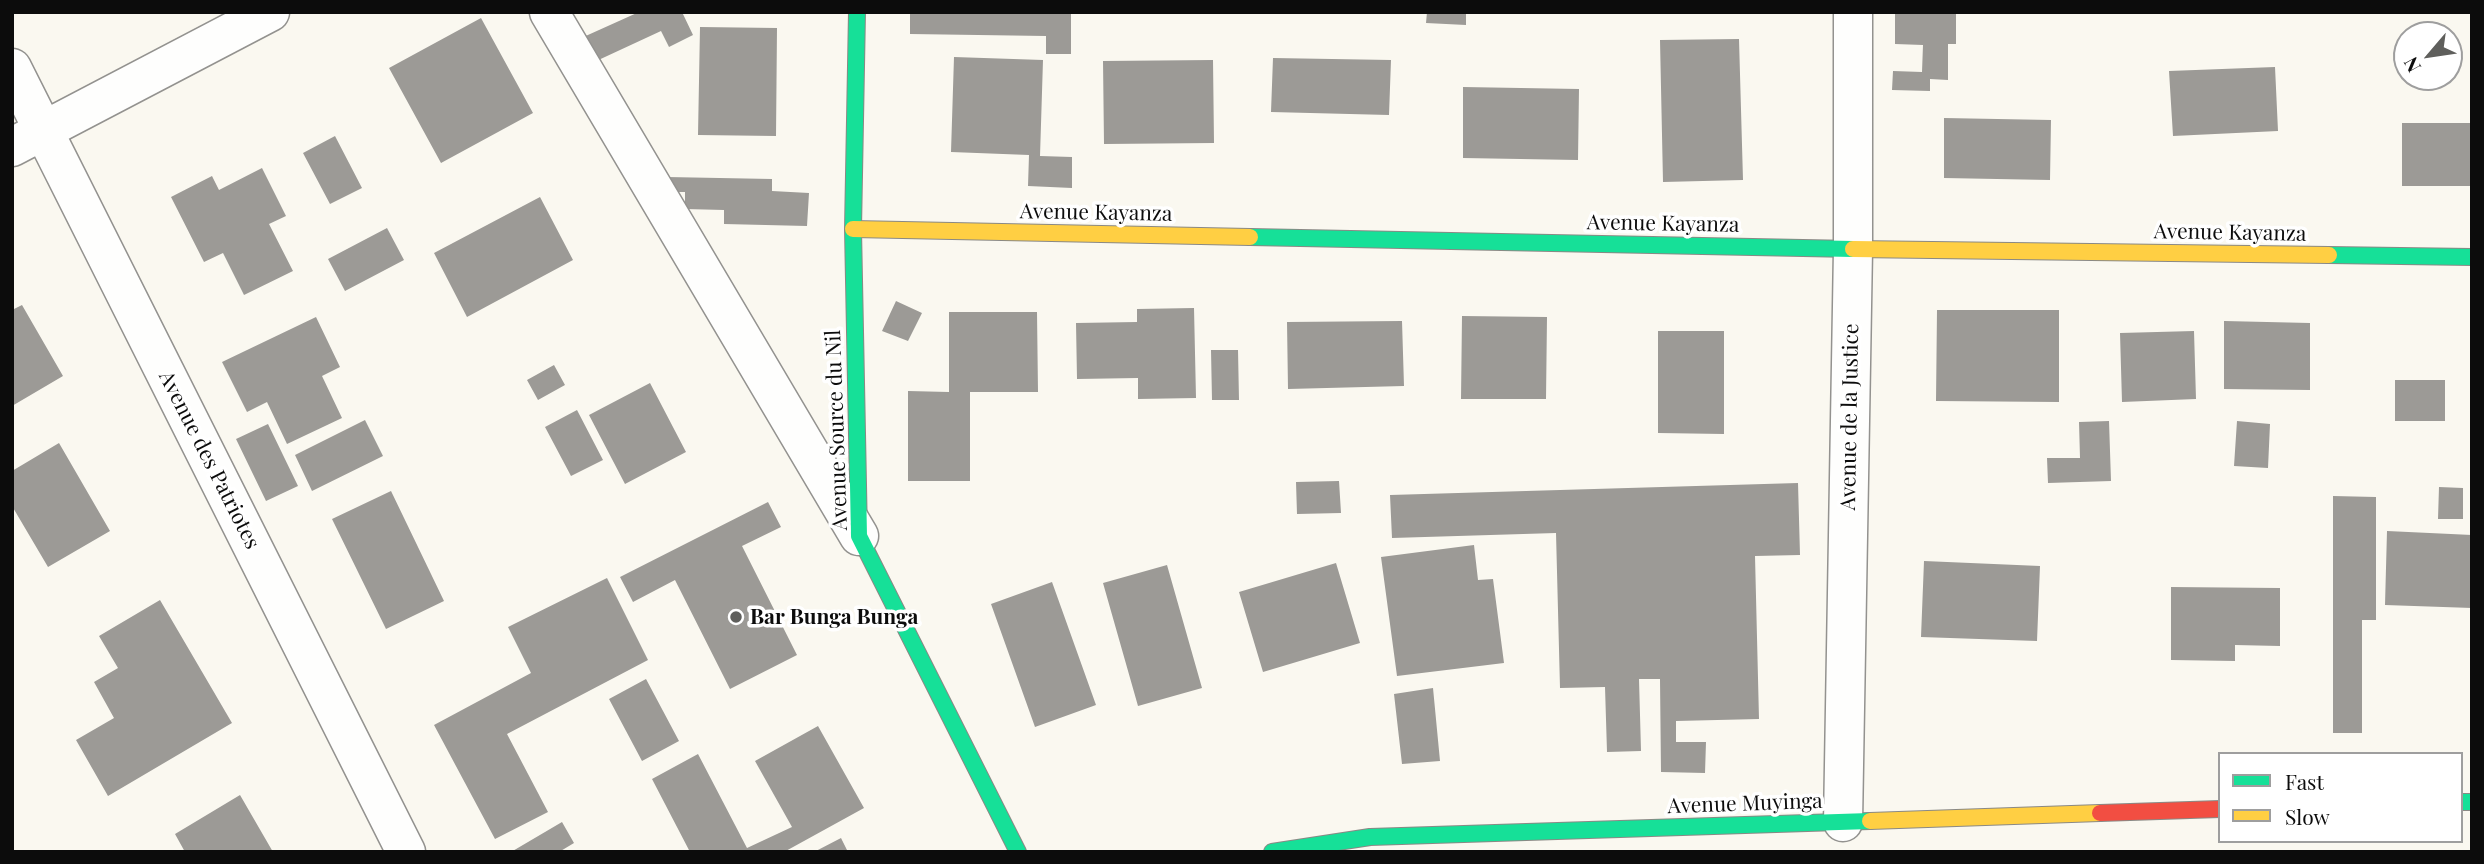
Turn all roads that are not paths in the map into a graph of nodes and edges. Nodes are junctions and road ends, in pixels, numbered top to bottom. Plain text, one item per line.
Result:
1 (270, 12) edge
2 (550, 12) edge
3 (857, 12) edge
4 (1853, 12) edge
5 (12, 68) edge
6 (28, 139) edge
7 (853, 229) junction
8 (1853, 249) junction
9 (2472, 257) edge
10 (859, 536) junction
11 (2218, 809) edge
12 (1843, 822) junction
13 (406, 852) edge
14 (1018, 852) edge
15 (1272, 852) edge

1 - 6 street
2 - 10 street
3 - 7 street, Avenue Source du Nil
4 - 8 street, Avenue de la Justice
5 - 6 street, Avenue des Patriotes
6 - 13 street, Avenue des Patriotes
7 - 8 street, Avenue Kayanza
7 - 10 street, Avenue Source du Nil
8 - 9 street, Avenue Kayanza
8 - 12 street, Avenue de la Justice
10 - 14 street, Avenue Source du Nil
11 - 12 street, Avenue Muyinga
12 - 15 street, Avenue Muyinga

